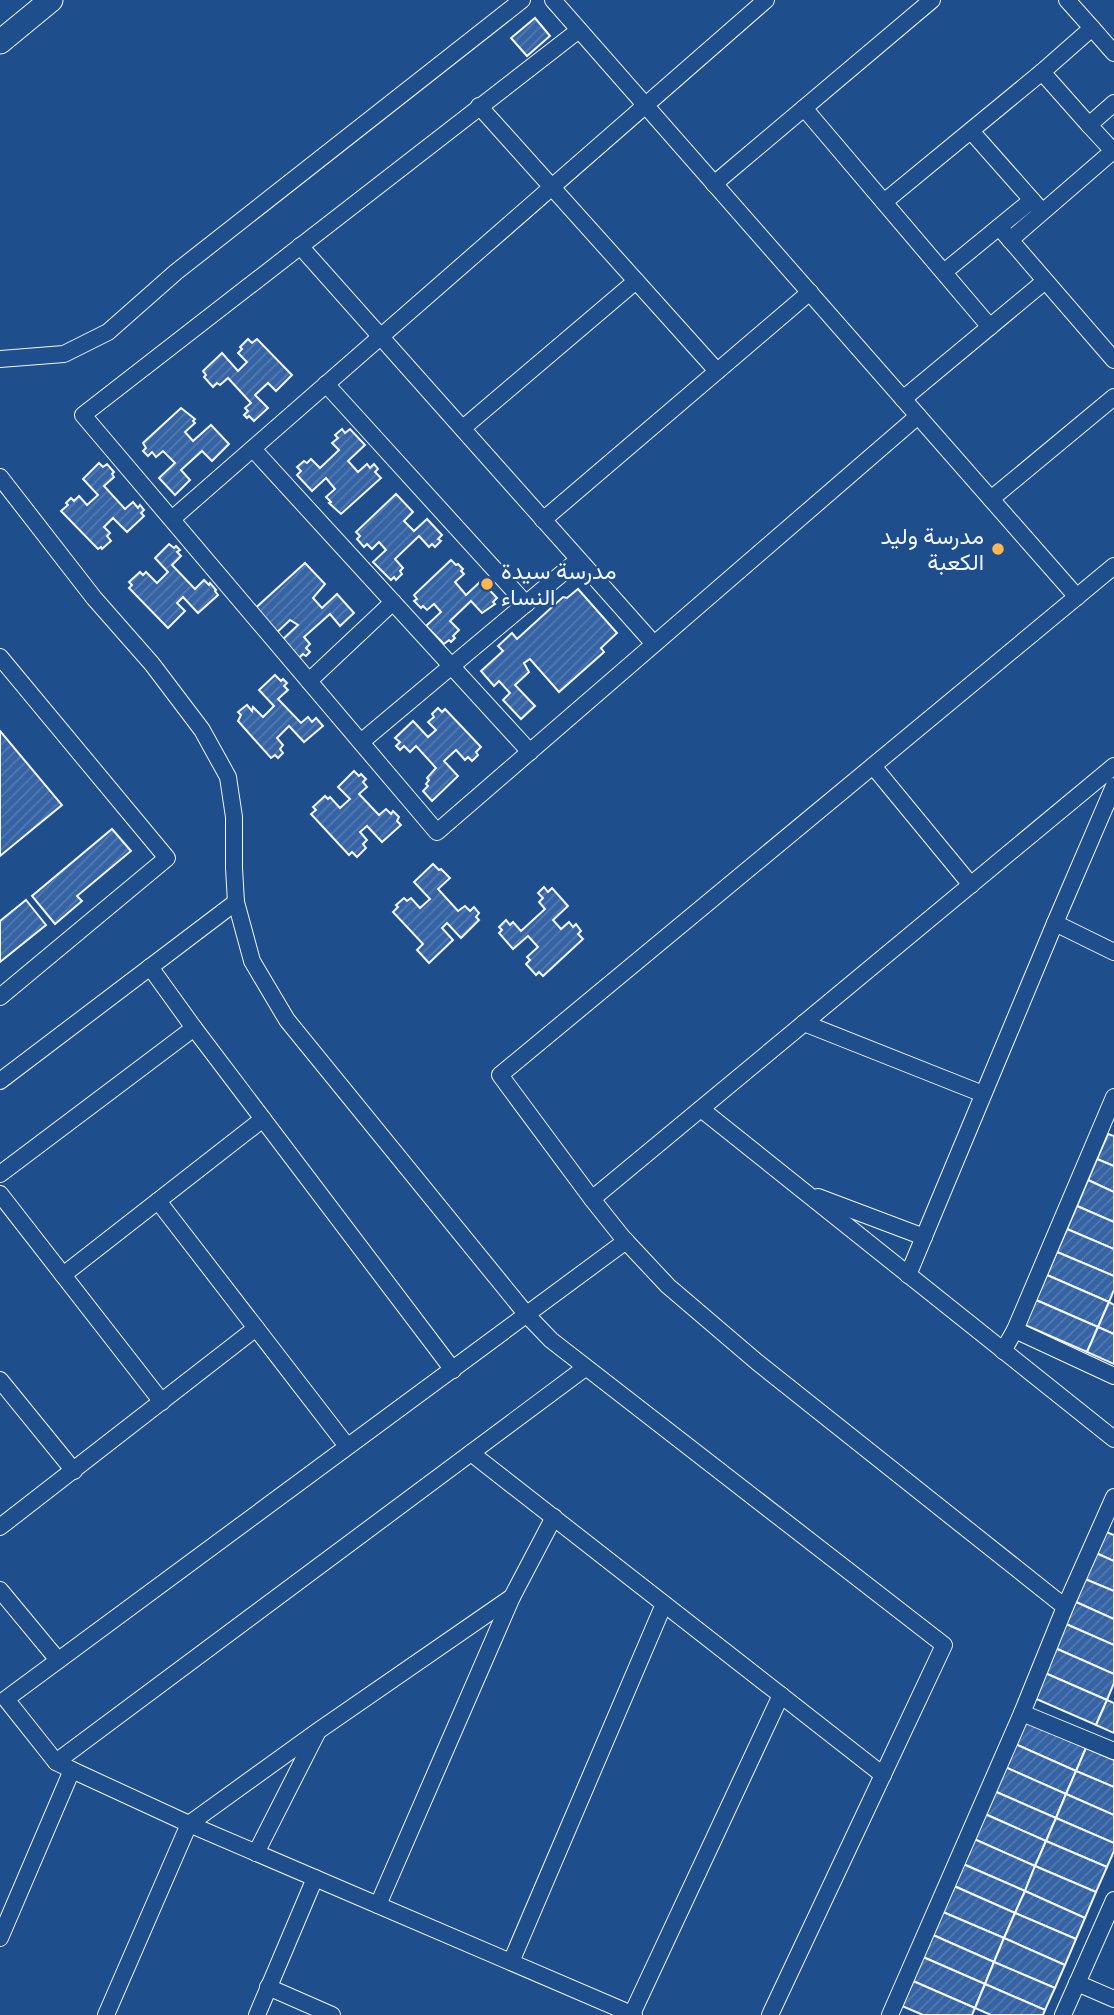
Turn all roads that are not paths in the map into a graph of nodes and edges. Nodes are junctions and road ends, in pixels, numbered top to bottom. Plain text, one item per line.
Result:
1 (51, 0) edge
2 (522, 0) edge
3 (553, 0) edge
4 (766, 0) edge
5 (932, 0) edge
6 (1067, 0) edge
7 (1092, 28) junction
8 (579, 30) junction
9 (0, 41) edge
10 (1114, 53) edge
11 (1042, 72) junction
12 (1114, 103) edge
13 (479, 106) junction
14 (646, 106) junction
15 (804, 108) junction
16 (1089, 125) junction
17 (971, 131) junction
18 (1114, 151) edge
19 (715, 184) junction
20 (552, 188) junction
21 (884, 202) junction
22 (1037, 206) junction
23 (999, 227) junction
24 (1010, 240) junction
25 (300, 246) junction
26 (944, 272) junction
27 (636, 281) junction
28 (1045, 281) junction
29 (810, 292) junction
30 (990, 327) junction
31 (381, 335) junction
32 (0, 359) edge
33 (1114, 360) edge
34 (717, 371) junction
35 (326, 384) junction
36 (1114, 397) edge
37 (903, 399) junction
38 (918, 416) junction
39 (463, 428) junction
40 (253, 449) junction
41 (0, 477) edge
42 (991, 499) junction
43 (172, 519) junction
44 (543, 520) junction
45 (578, 560) junction
46 (1114, 566) edge
47 (1077, 597) junction
48 (393, 602) junction
49 (526, 604) junction
50 (654, 645) junction
51 (0, 657) edge
52 (452, 666) junction
53 (309, 681) junction
54 (361, 742) junction
55 (530, 752) junction
56 (873, 766) junction
57 (1114, 766) edge
58 (1114, 786) edge
59 (971, 885) junction
60 (236, 902) junction
61 (1055, 923) junction
62 (1114, 952) edge
63 (150, 967) junction
64 (0, 997) edge
65 (804, 1023) junction
66 (194, 1028) junction
67 (0, 1081) edge
68 (983, 1094) junction
69 (1114, 1097) edge
70 (701, 1109) junction
71 (263, 1119) junction
72 (0, 1174) edge
73 (803, 1191) junction
74 (0, 1194) edge
75 (592, 1199) junction
76 (158, 1201) junction
77 (924, 1237) junction
78 (626, 1241) junction
79 (63, 1275) junction
80 (908, 1275) junction
81 (527, 1315) junction
82 (256, 1328) junction
83 (1015, 1330) junction
84 (1003, 1351) junction
85 (585, 1368) junction
86 (453, 1370) junction
87 (1114, 1376) edge
88 (0, 1380) edge
89 (162, 1402) junction
90 (1114, 1439) edge
91 (347, 1446) junction
92 (471, 1453) junction
93 (74, 1471) junction
94 (1114, 1497) edge
95 (554, 1517) junction
96 (0, 1527) edge
97 (0, 1590) edge
98 (512, 1597) junction
99 (664, 1604) junction
100 (1065, 1607) junction
101 (58, 1660) junction
102 (781, 1695) junction
103 (1022, 1713) junction
104 (318, 1731) junction
105 (1114, 1751) edge
106 (56, 1762) junction
107 (72, 1770) junction
108 (883, 1775) junction
109 (189, 1824) junction
110 (257, 1853) junction
111 (315, 1878) junction
112 (1114, 1900) edge
113 (378, 1905) junction
114 (0, 1938) edge
115 (511, 1962) junction
116 (1077, 1983) junction
117 (268, 1987) junction
118 (1114, 1999) edge
119 (106, 2015) edge
120 (257, 2015) edge
121 (332, 2015) edge
122 (633, 2015) edge
123 (770, 2015) edge
124 (890, 2015) edge
125 (1063, 2015) edge

1 - 9 main road
2 - 32 street
3 - 8 street
4 - 14 street
5 - 15 street
6 - 7 street
7 - 10 street
7 - 11 street
8 - 13 street
8 - 14 street
11 - 16 street
11 - 17 street
12 - 16 street
13 - 20 street
13 - 25 street
14 - 19 street
14 - 20 street
15 - 19 street
15 - 21 street
16 - 18 street
17 - 21 street
17 - 22 street
18 - 22 street
19 - 29 street
20 - 27 street
20 - 31 street
21 - 26 street
22 - 23 street
22 - 24 street
23 - 24 street
23 - 26 street
24 - 28 street
25 - 31 street
25 - 43 street
26 - 30 street
27 - 34 street
27 - 39 street
28 - 30 street
28 - 33 street
29 - 34 street
29 - 37 street
30 - 37 street
31 - 35 street
31 - 39 street
34 - 44 street
35 - 40 street
35 - 49 street
36 - 42 street
37 - 38 street
38 - 42 street
38 - 50 street
39 - 44 street
40 - 43 street
40 - 48 street
41 - 60 street
42 - 47 street
43 - 53 street
44 - 45 street
45 - 49 street
45 - 50 street
46 - 47 street
47 - 56 street
48 - 52 street
48 - 53 street
49 - 52 street
50 - 55 street
51 - 64 street
52 - 54 street
52 - 55 street
53 - 54 street
54 - 55 street
56 - 59 street
56 - 75 street
57 - 59 street
58 - 61 street
59 - 65 street
60 - 63 street
60 - 81 street
61 - 62 street
61 - 68 street
63 - 66 street
63 - 67 street
65 - 68 street
65 - 70 street
66 - 71 street
66 - 72 street
68 - 77 street
69 - 83 street
70 - 73 street
70 - 75 street
71 - 76 street
71 - 86 street
73 - 77 street
73 - 80 street
74 - 79 street
75 - 78 street
76 - 79 street
76 - 82 street
77 - 80 street
78 - 81 street
78 - 100 street
79 - 89 street
80 - 84 street
81 - 85 street
81 - 86 street
82 - 89 street
82 - 91 street
83 - 84 street
83 - 87 street
84 - 90 street
85 - 92 street
85 - 108 street
86 - 91 street
88 - 93 street
89 - 93 street
91 - 101 street
92 - 95 street
92 - 106 street
93 - 96 street
94 - 100 street
95 - 98 street
95 - 99 street
97 - 101 street
98 - 104 street
98 - 113 street
99 - 102 street
99 - 115 street
100 - 103 street
101 - 106 street
102 - 108 street
102 - 122 street
103 - 105 street
103 - 124 street
104 - 109 street
104 - 110 street
106 - 107 street
107 - 109 street
107 - 114 street
108 - 123 street
109 - 110 street
109 - 119 street
110 - 111 street
111 - 113 street
111 - 117 street
112 - 116 street
113 - 115 street
115 - 122 street
116 - 118 street
116 - 125 street
117 - 120 street
117 - 121 street

